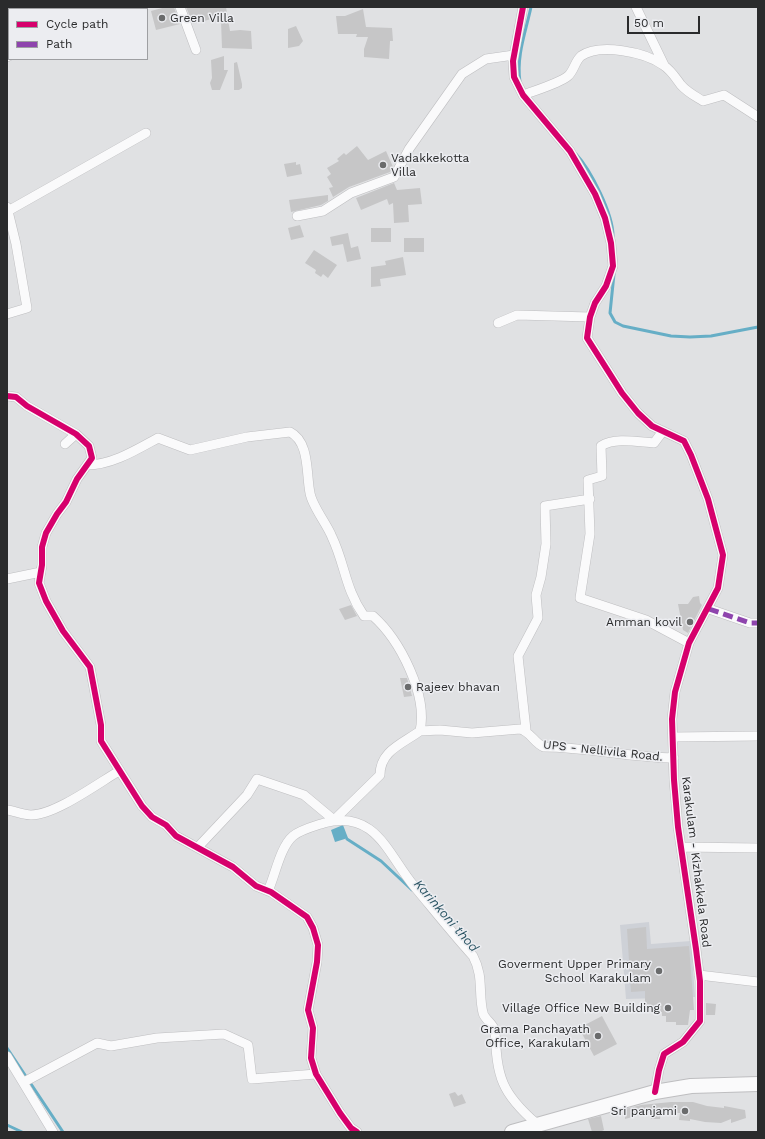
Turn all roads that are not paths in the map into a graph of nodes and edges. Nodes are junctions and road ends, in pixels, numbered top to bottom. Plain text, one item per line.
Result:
1 (180, 7) edge
2 (523, 7) edge
3 (636, 7) edge
4 (196, 50) dead end
5 (514, 55) junction
6 (664, 65) junction
7 (525, 94) junction
8 (758, 117) edge
9 (146, 133) dead end
10 (7, 209) edge
11 (297, 216) dead end
12 (7, 314) edge
13 (590, 317) junction
14 (498, 323) dead end
15 (7, 396) edge
16 (663, 431) junction
17 (76, 434) junction
18 (65, 444) dead end
19 (87, 464) junction
20 (590, 499) junction
21 (41, 572) junction
22 (7, 579) edge
23 (708, 609) junction
24 (758, 623) edge
25 (689, 643) junction
26 (526, 730) junction
27 (420, 731) junction
28 (758, 736) edge
29 (673, 737) junction
30 (674, 758) junction
31 (119, 771) junction
32 (7, 810) edge
33 (334, 820) junction
34 (198, 847) junction
35 (682, 848) junction
36 (758, 848) edge
37 (268, 891) junction
38 (699, 975) junction
39 (758, 982) edge
40 (7, 1056) edge
41 (316, 1074) junction
42 (24, 1082) junction
43 (758, 1084) edge
44 (655, 1092) junction
45 (534, 1124) junction
46 (53, 1132) edge
47 (357, 1132) edge
48 (512, 1132) edge

1 - 4 street
2 - 5 street
3 - 6 street
5 - 7 street
5 - 11 street
6 - 7 street
6 - 8 street
7 - 13 street
9 - 10 street
10 - 12 street
13 - 14 street
13 - 16 street
15 - 17 street
16 - 20 street
16 - 23 street, Karakulam - Kizhakkela Road
17 - 18 street
17 - 19 street
19 - 21 street
19 - 27 street
20 - 25 street
20 - 26 street
21 - 22 street
21 - 31 street
23 - 24 street
23 - 25 street, Karakulam - Kizhakkela Road
25 - 29 street, Karakulam - Kizhakkela Road
26 - 27 street
26 - 30 street, UPS - Nellivila Road.
27 - 33 street
28 - 29 street
29 - 30 street, Karakulam - Kizhakkela Road
30 - 35 street, Karakulam - Kizhakkela Road
31 - 32 street
31 - 34 street
33 - 34 street
33 - 37 street
33 - 45 street
34 - 37 street
35 - 36 street
35 - 38 street, Karakulam - Kizhakkela Road
37 - 41 street
38 - 39 street
38 - 44 street, Karakulam - Kizhakkela Road
40 - 42 street
41 - 42 street
41 - 47 street
42 - 46 street
43 - 44 main road
44 - 45 main road
45 - 48 main road

